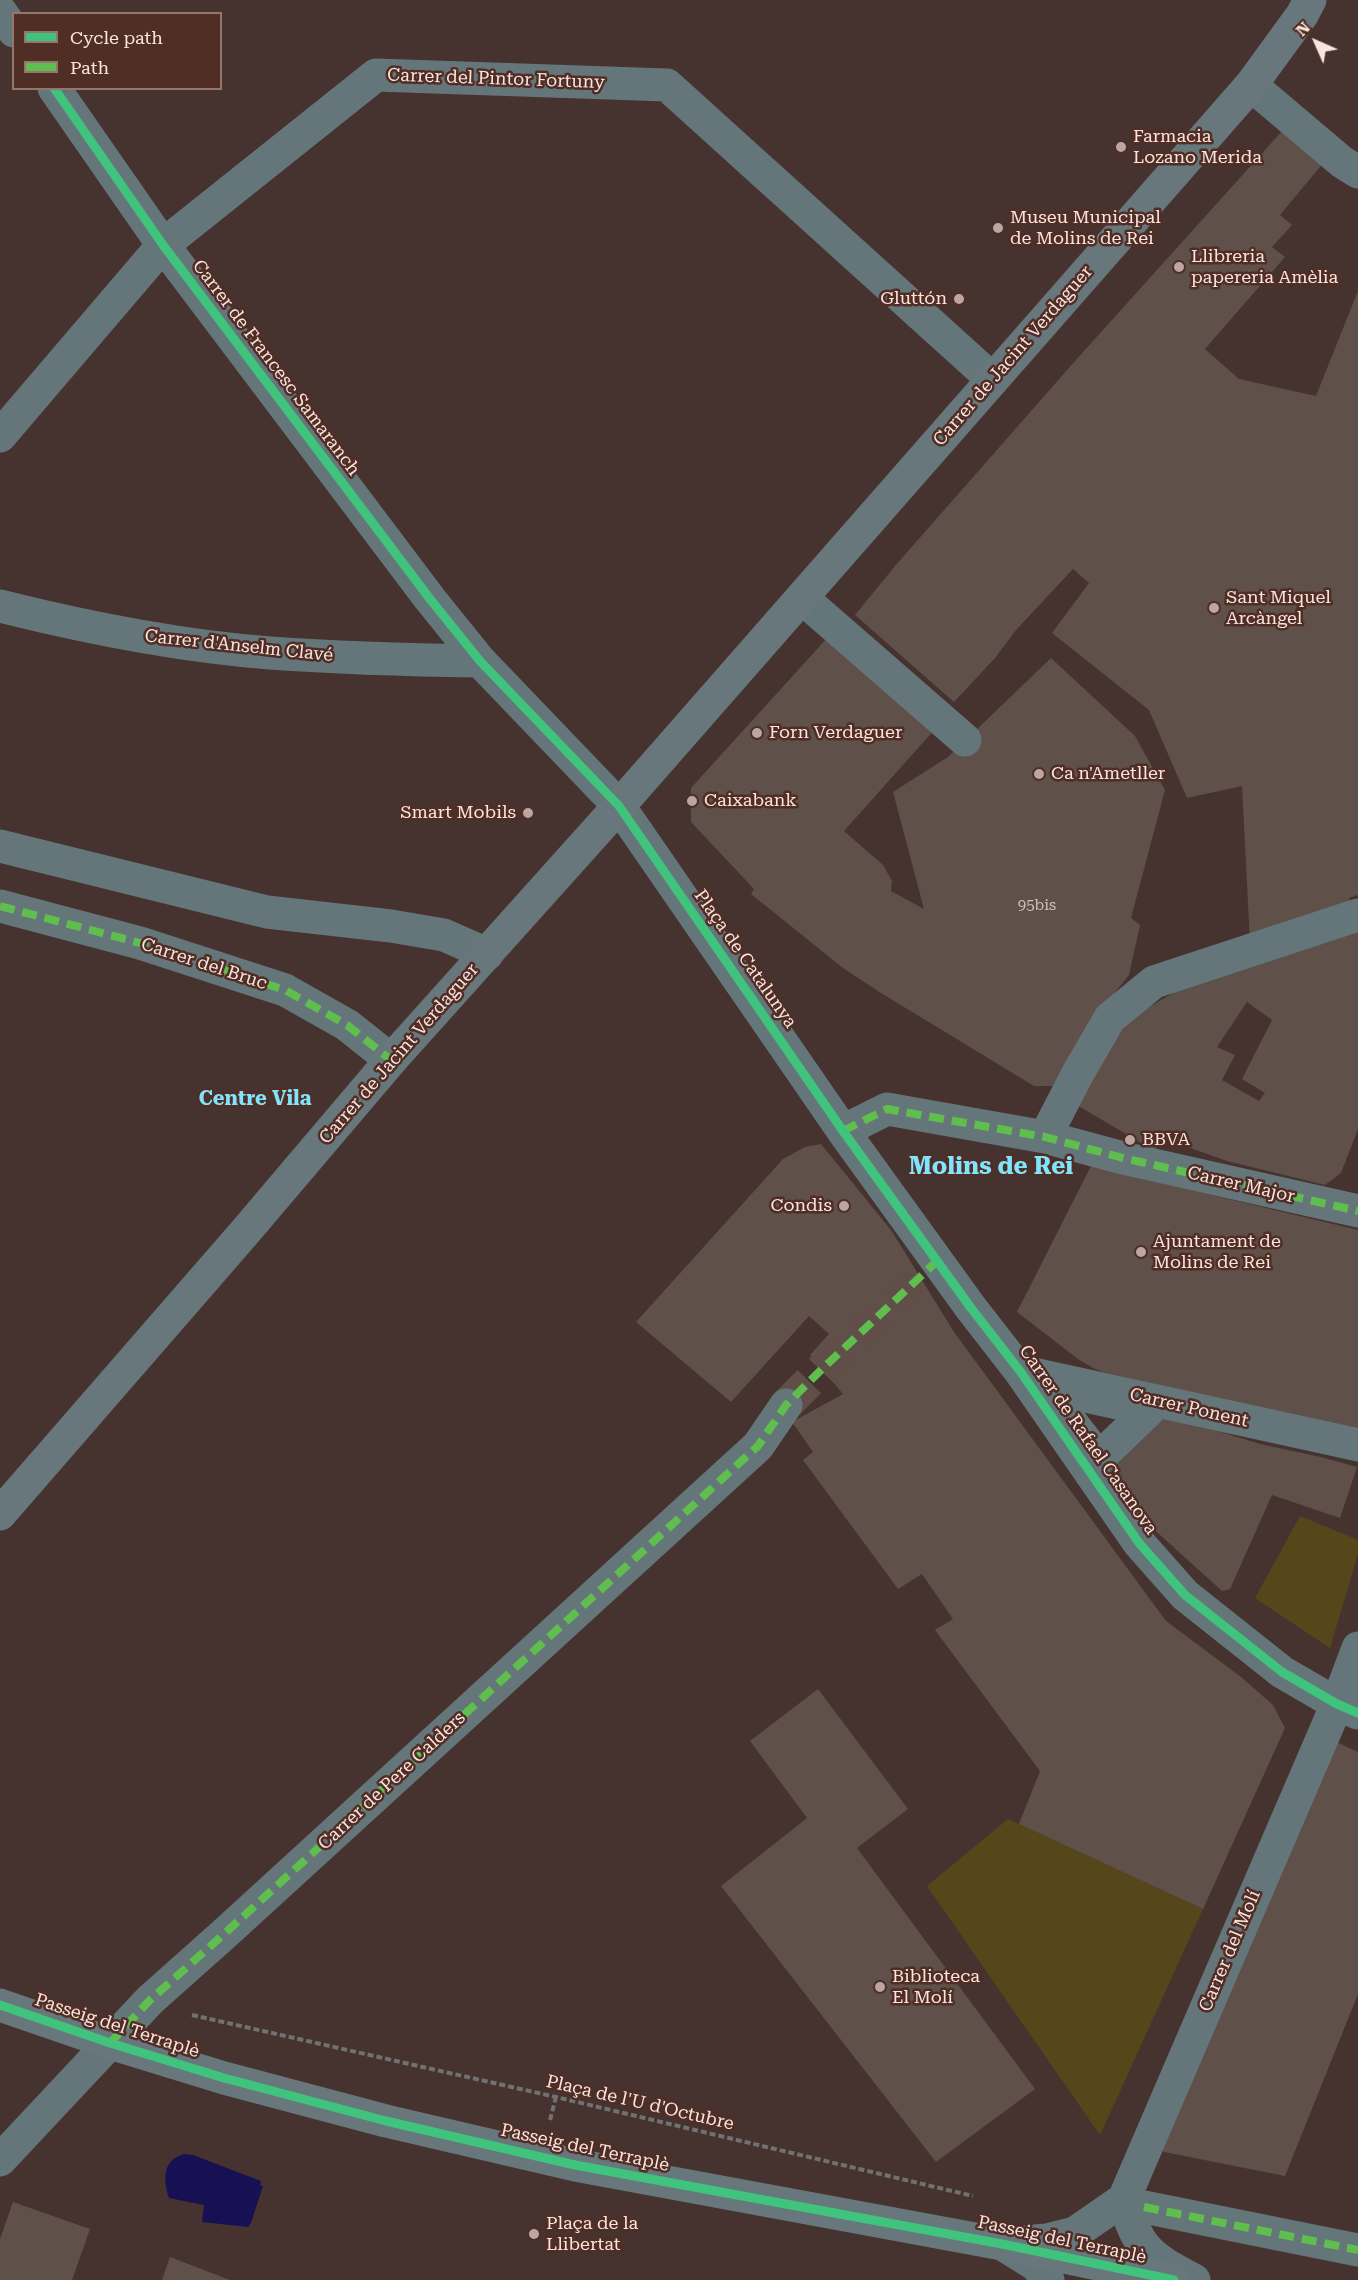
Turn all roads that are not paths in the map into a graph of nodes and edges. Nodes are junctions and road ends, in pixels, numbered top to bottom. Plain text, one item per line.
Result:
1 (1310, 0) edge
2 (0, 11) edge
3 (12, 28) edge
4 (1251, 85) junction
5 (55, 90) edge
6 (1358, 172) edge
7 (163, 245) junction
8 (992, 379) junction
9 (0, 436) edge
10 (802, 598) junction
11 (0, 606) edge
12 (480, 661) junction
13 (965, 740) dead end
14 (619, 806) junction
15 (0, 846) edge
16 (0, 906) edge
17 (1358, 915) edge
18 (450, 920) dead end
19 (390, 926) junction
20 (487, 954) junction
21 (391, 1060) junction
22 (843, 1131) junction
23 (1045, 1137) junction
24 (1358, 1211) edge
25 (1020, 1371) junction
26 (786, 1405) tunnel mouth
27 (1358, 1445) edge
28 (0, 1514) edge
29 (1358, 1648) edge
30 (1348, 1708) edge
31 (0, 2005) edge
32 (110, 2043) junction
33 (0, 2160) edge
34 (1134, 2203) junction
35 (1002, 2244) junction
36 (1358, 2250) edge
37 (1048, 2280) edge
38 (1174, 2280) edge
39 (1194, 2280) edge

1 - 4 main road, Carrer de Jacint Verdaguer
2 - 3 street
4 - 6 street
4 - 8 main road, Carrer de Jacint Verdaguer
5 - 7 street, Carrer de Francesc Samaranch
7 - 8 street, Carrer del Pintor Fortuny
7 - 9 street, Carrer del Pintor Fortuny
7 - 12 street, Carrer de Francesc Samaranch
8 - 10 main road, Carrer de Jacint Verdaguer
10 - 13 street
10 - 14 main road, Carrer de Jacint Verdaguer
11 - 12 street, Carrer d'Anselm Clavé
12 - 14 street, Carrer de Francesc Samaranch
14 - 20 main road, Carrer de Jacint Verdaguer
14 - 22 street, Plaça de Catalunya
15 - 19 street
16 - 21 street, Carrer del Bruc
17 - 23 street
18 - 19 street
19 - 20 street
20 - 21 main road, Carrer de Jacint Verdaguer
21 - 28 main road, Carrer de Jacint Verdaguer
22 - 23 street
22 - 25 street, Carrer de Rafael Casanova
23 - 24 street, Carrer Major
25 - 27 street, Carrer Ponent
25 - 30 street, Carrer de Rafael Casanova
26 - 32 street, Carrer de Pere Calders
29 - 30 street, Carrer del Molí
30 - 34 street, Carrer del Molí
31 - 32 main road, Passeig del Terraplè
32 - 33 street, Carrer de Pere Calders
32 - 35 main road, Passeig del Terraplè
34 - 35 street
34 - 36 street
34 - 39 street
35 - 37 street
35 - 38 main road, Passeig del Terraplè

